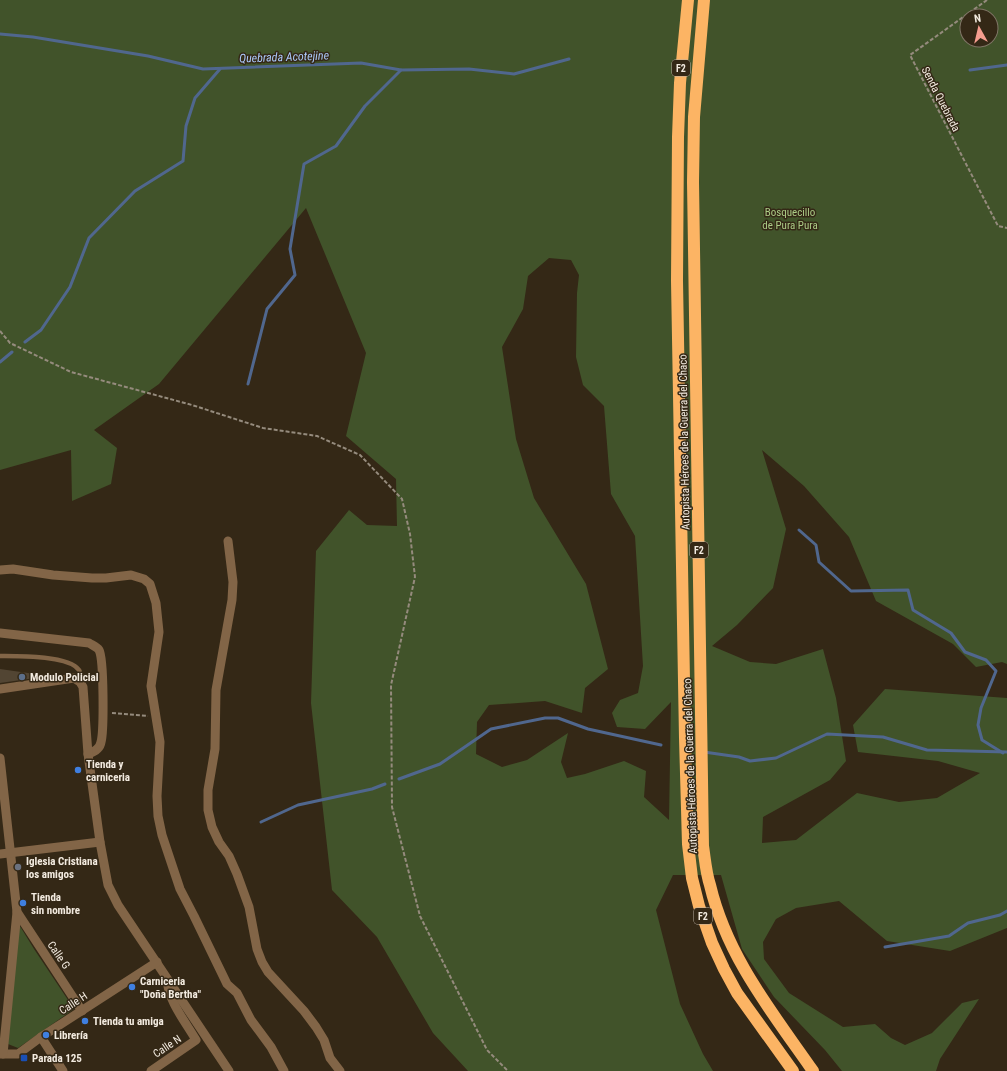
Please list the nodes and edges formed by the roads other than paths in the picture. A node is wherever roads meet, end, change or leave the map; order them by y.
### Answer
1 (688, 0) edge
2 (704, 0) edge
3 (228, 541) dead end
4 (0, 570) edge
5 (0, 633) edge
6 (0, 656) edge
7 (80, 682) junction
8 (0, 689) edge
9 (88, 754) junction
10 (0, 758) edge
11 (100, 842) junction
12 (10, 853) junction
13 (0, 854) edge
14 (17, 912) junction
15 (157, 962) junction
16 (167, 977) junction
17 (82, 1011) junction
18 (41, 1037) junction
19 (2, 1054) edge
20 (63, 1071) edge
21 (151, 1071) edge
22 (229, 1071) edge
23 (284, 1071) edge
24 (340, 1071) edge
25 (793, 1071) edge
26 (813, 1071) edge

1 - 25 highway, Autopista Héroes de la Guerra del Chaco / F2
2 - 26 highway, Autopista Héroes de la Guerra del Chaco / F2
3 - 24 street
4 - 23 street
5 - 9 street
6 - 7 lane
7 - 8 street
7 - 9 street
9 - 11 street
10 - 12 street, Calle G
11 - 12 street
11 - 15 street
12 - 13 street
12 - 14 street, Calle G
14 - 17 street, Calle G
14 - 19 street, Calle G
15 - 16 street
15 - 17 street, Calle H
16 - 21 street, Calle N
16 - 22 street
17 - 18 street, Calle H
18 - 19 street, Calle H
18 - 20 street

